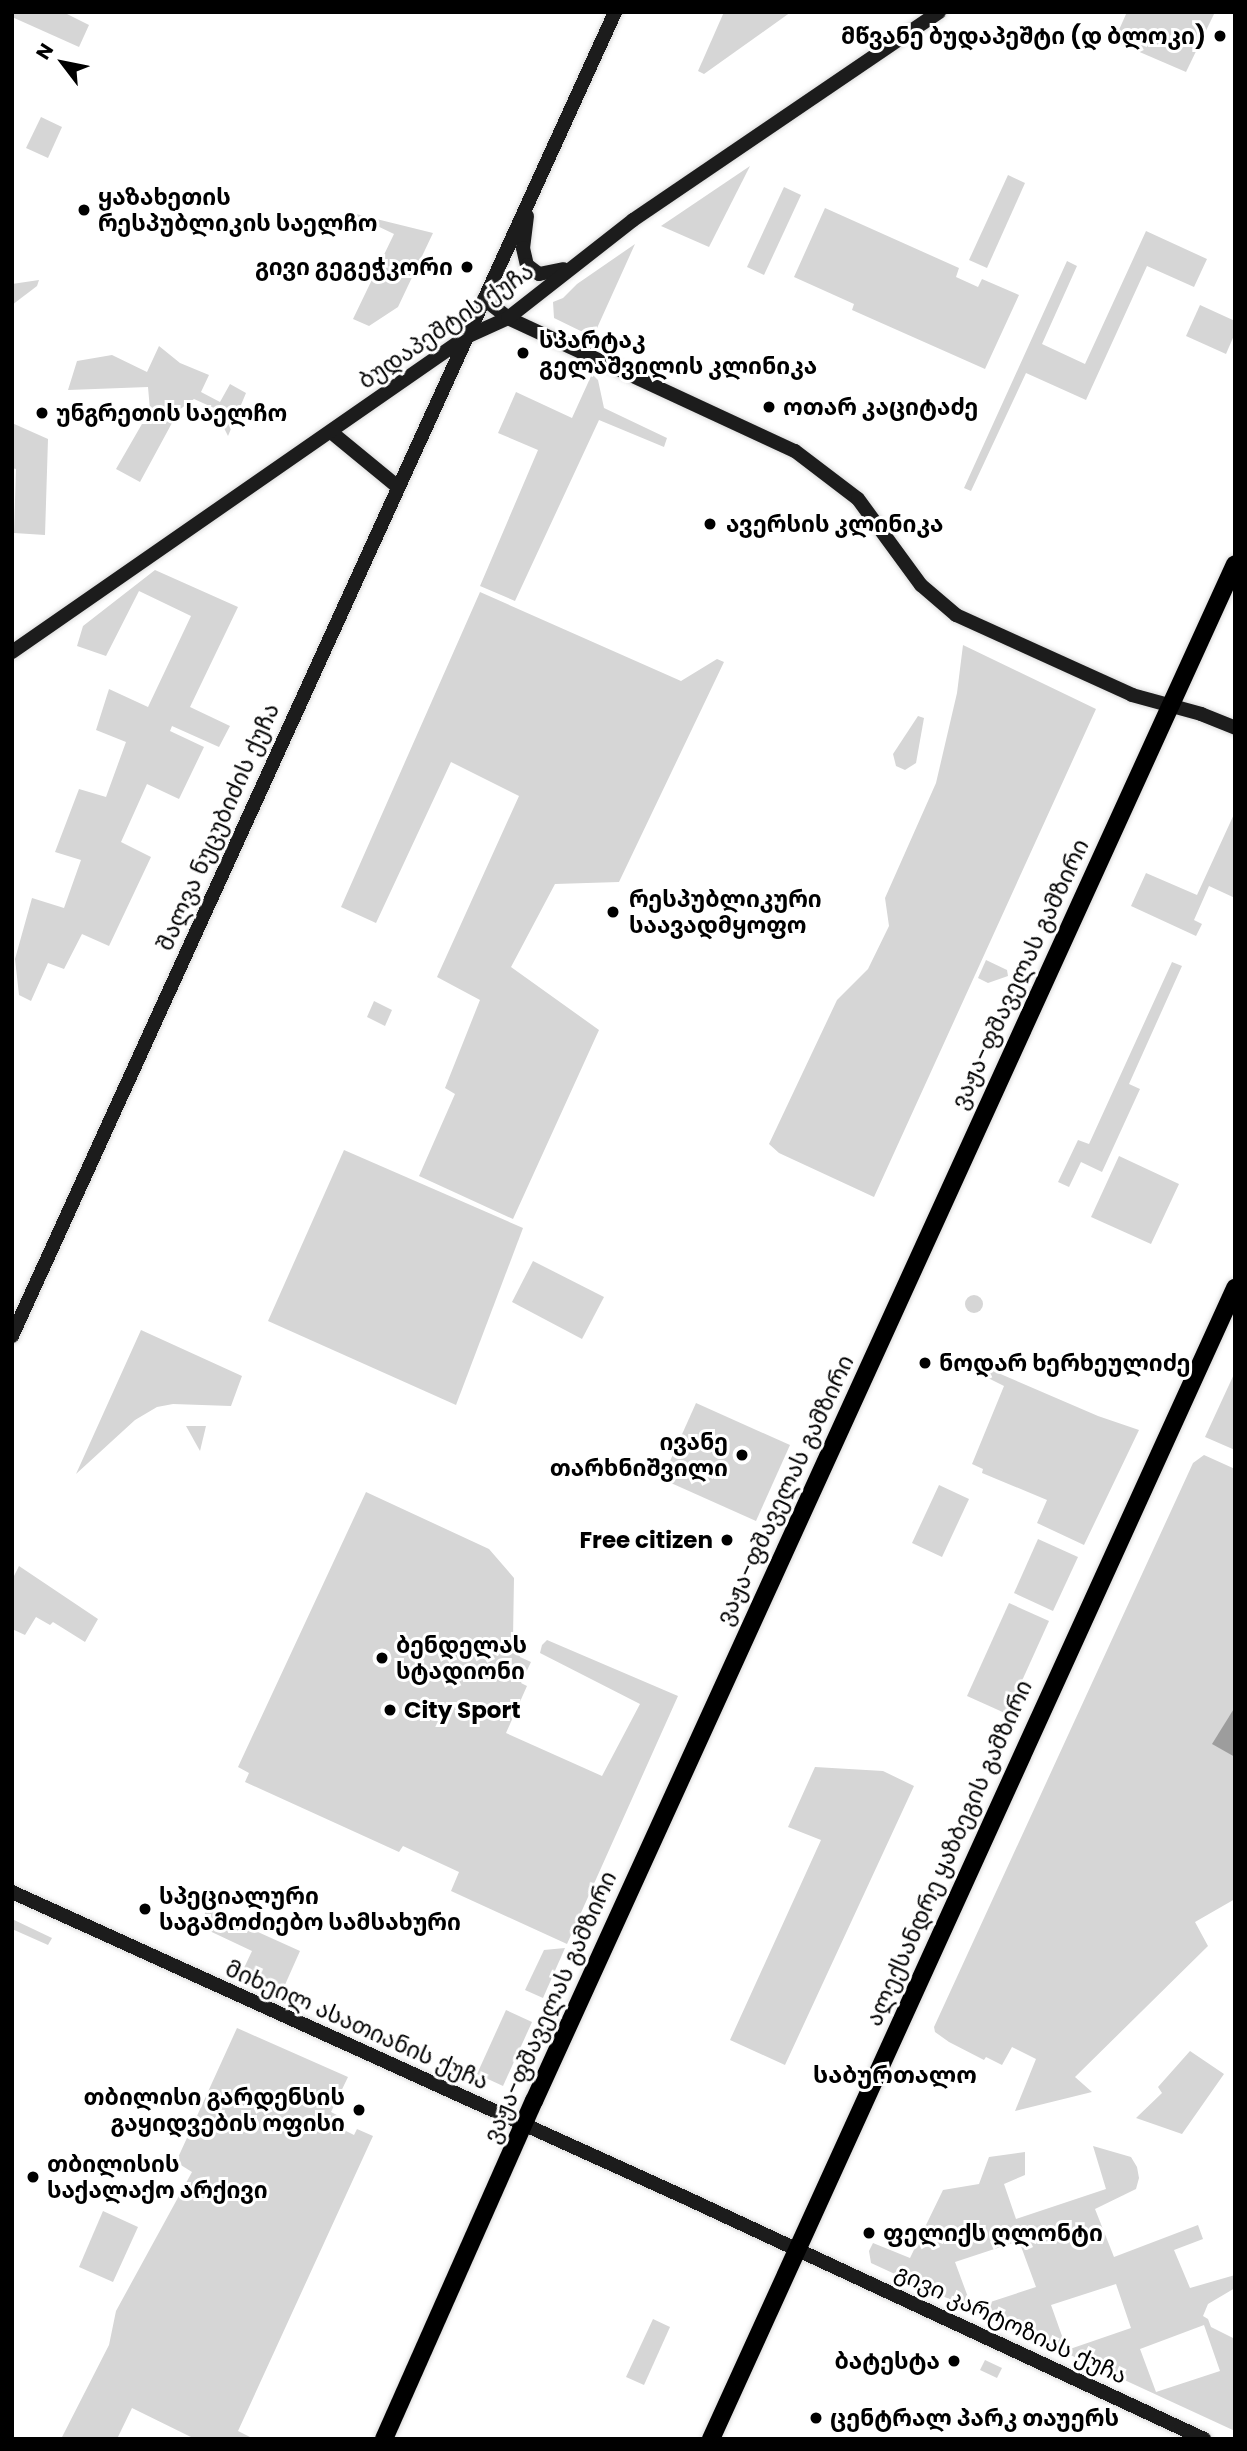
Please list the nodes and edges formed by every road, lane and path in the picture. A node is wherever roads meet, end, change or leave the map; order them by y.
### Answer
1 (615, 12) edge
2 (939, 12) edge
3 (531, 194) junction
4 (571, 267) junction
5 (484, 299) junction
6 (508, 318) junction
7 (466, 337) junction
8 (331, 432) junction
9 (398, 487) junction
10 (1235, 564) edge
11 (12, 652) edge
12 (1170, 706) junction
13 (1235, 728) edge
14 (1235, 1288) edge
15 (12, 1336) edge
16 (12, 1892) edge
17 (523, 2125) junction
18 (798, 2249) junction
19 (384, 2439) edge
20 (711, 2439) edge
21 (1204, 2439) edge

1 - 3 main road
2 - 4 main road, ბუდაპეშტის ქუჩა
3 - 4 main road
3 - 5 main road, შალვა ნუცუბიძის ქუჩა
4 - 6 main road, ბუდაპეშტის ქუჩა
5 - 6 main road
5 - 7 main road, შალვა ნუცუბიძის ქუჩა
6 - 7 main road, ბუდაპეშტის ქუჩა
6 - 12 main road
7 - 8 main road, ბუდაპეშტის ქუჩა
7 - 9 main road, შალვა ნუცუბიძის ქუჩა
8 - 9 main road
8 - 11 main road, ბუდაპეშტის ქუჩა
9 - 15 main road, შალვა ნუცუბიძის ქუჩა
10 - 12 main road, ვაჟა-ფშაველას გამზირი
12 - 13 main road
12 - 17 main road, ვაჟა-ფშაველას გამზირი
14 - 18 main road, ალექსანდრე ყაზბეგის გამზირი
16 - 17 main road, მიხეილ ასათიანის ქუჩა
17 - 18 main road, მიხეილ ასათიანის ქუჩა
17 - 19 main road, ვაჟა-ფშაველას გამზირი
18 - 20 main road, ალექსანდრე ყაზბეგის გამზირი
18 - 21 main road, გივი კარტოზიას ქუჩა

